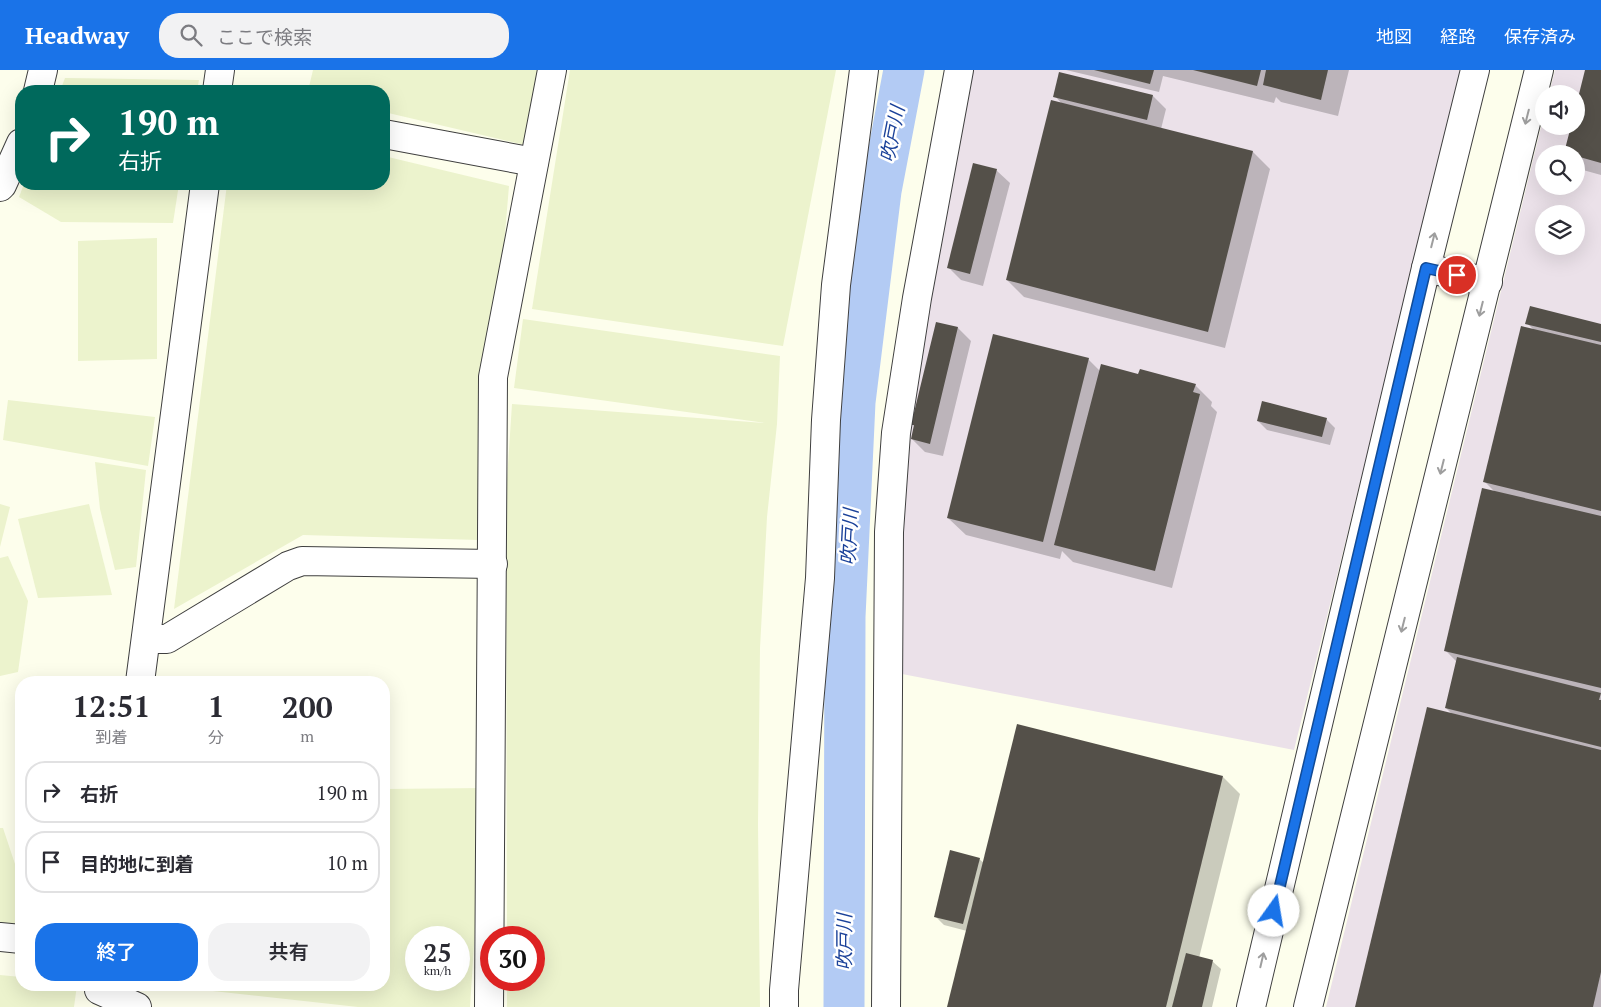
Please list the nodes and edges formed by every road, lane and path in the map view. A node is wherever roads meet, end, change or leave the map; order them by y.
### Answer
1 (43, 70) edge
2 (220, 70) edge
3 (552, 70) edge
4 (864, 70) edge
5 (959, 70) edge
6 (1475, 70) edge
7 (1539, 70) edge
8 (39, 85) edge
9 (218, 85) edge
10 (390, 135) edge
11 (15, 156) edge
12 (534, 162) junction
13 (0, 186) edge
14 (204, 190) edge
15 (1426, 268) junction
16 (1488, 282) junction
17 (493, 564) junction
18 (146, 639) junction
19 (141, 676) edge
20 (0, 937) edge
21 (15, 938) edge
22 (99, 994) edge
23 (137, 1007) edge
24 (489, 1007) edge
25 (784, 1007) edge
26 (886, 1007) edge
27 (1251, 1007) edge
28 (1308, 1007) edge

1 - 8 street
2 - 9 street
3 - 12 street
4 - 25 street
5 - 26 street
15 -> 6 street
7 -> 16 street
10 - 12 street
11 - 13 street
12 - 17 street
14 - 18 street
15 - 16 street
27 -> 15 street
16 -> 28 street
17 - 18 street
17 - 24 street
18 - 19 street
20 - 21 street
22 - 23 street

